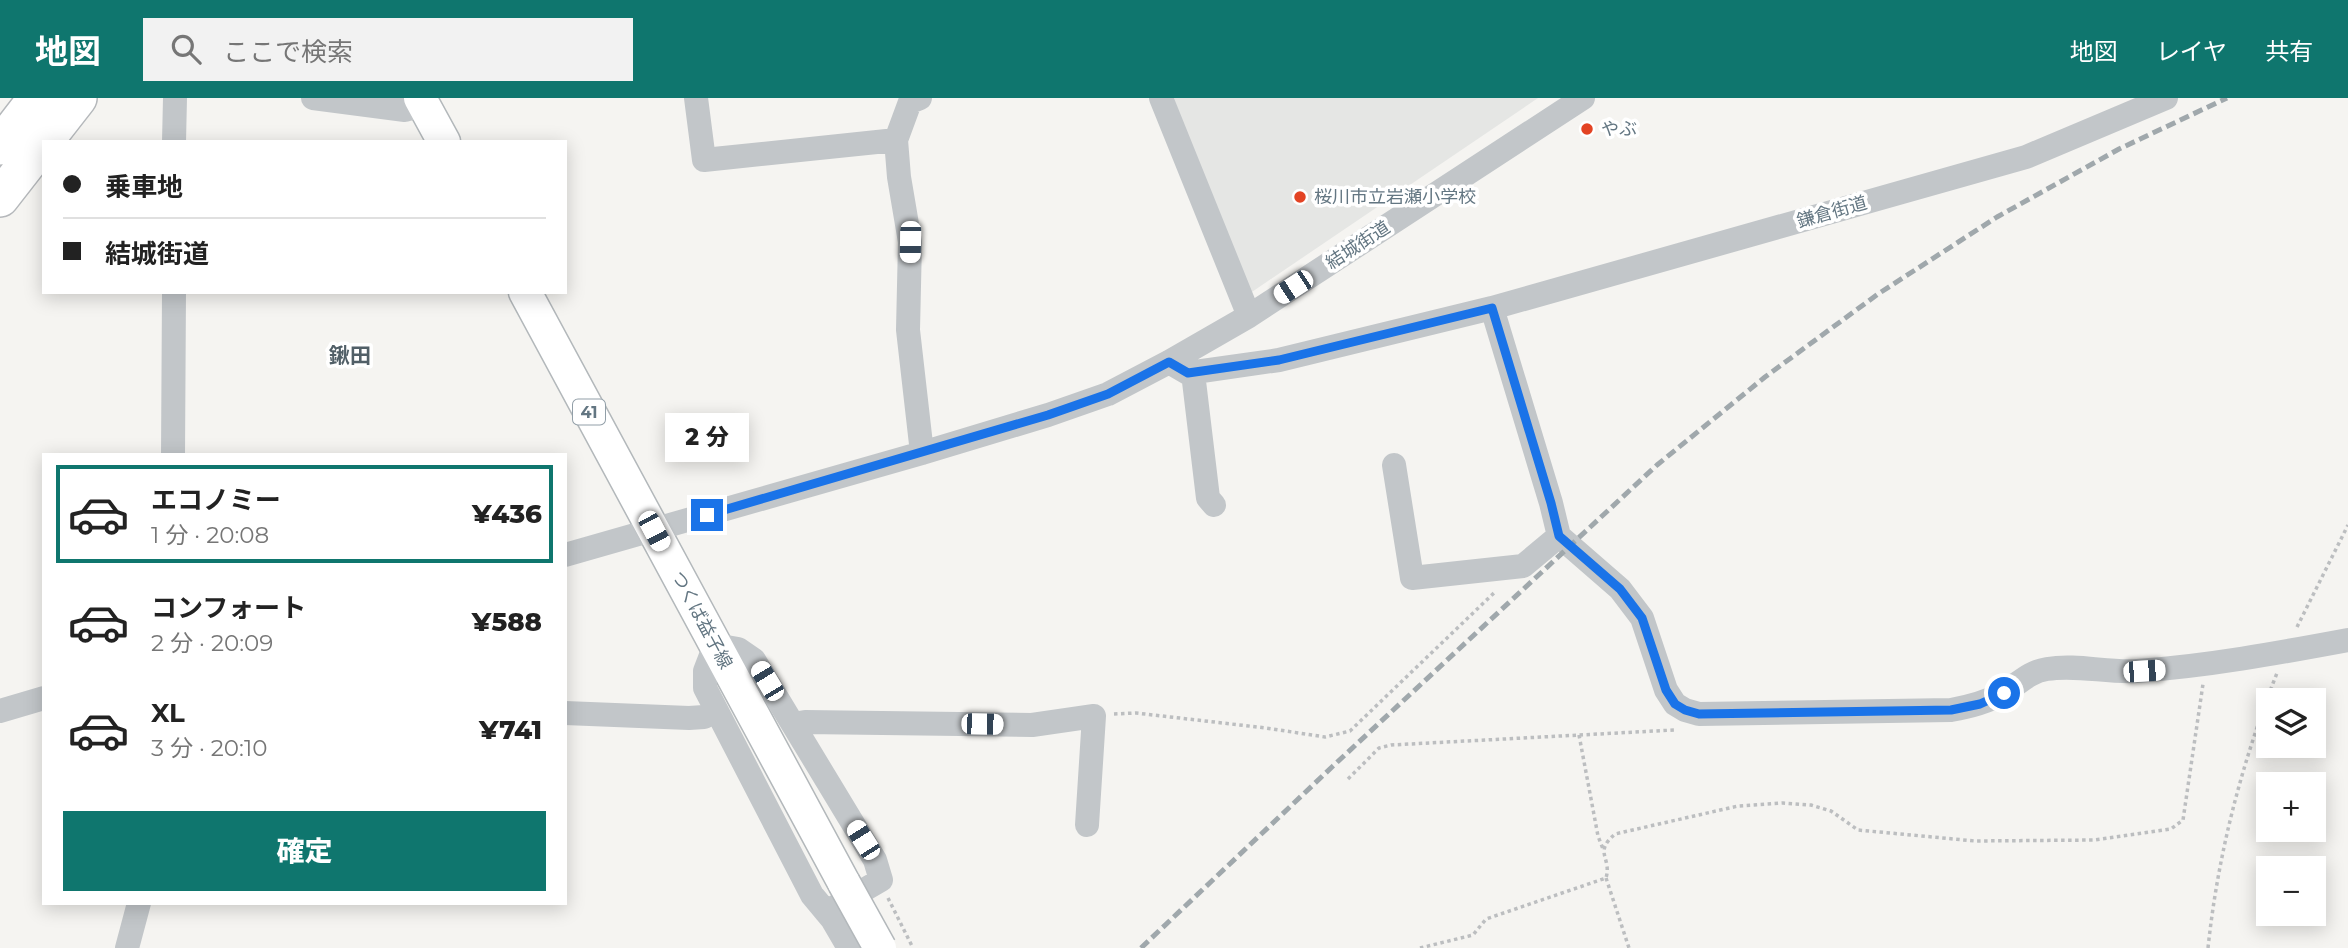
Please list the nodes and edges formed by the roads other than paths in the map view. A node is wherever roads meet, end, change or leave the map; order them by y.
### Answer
1 (37, 98) edge
2 (78, 98) edge
3 (174, 98) edge
4 (313, 98) edge
5 (696, 98) edge
6 (920, 98) edge
7 (1161, 98) edge
8 (1584, 98) edge
9 (2166, 98) edge
10 (422, 102) edge
11 (2115, 109) edge
12 (45, 140) edge
13 (174, 140) edge
14 (442, 140) edge
15 (897, 140) junction
16 (42, 144) edge
17 (0, 146) edge
18 (0, 198) edge
19 (174, 294) edge
20 (526, 294) edge
21 (1492, 308) junction
22 (1249, 316) junction
23 (1169, 362) junction
24 (1193, 373) junction
25 (173, 453) edge
26 (922, 453) junction
27 (1394, 465) dead end
28 (1214, 505) dead end
29 (654, 531) junction
30 (1559, 536) junction
31 (567, 554) edge
32 (2348, 640) edge
33 (715, 645) junction
34 (42, 699) edge
35 (716, 710) junction
36 (0, 711) edge
37 (567, 713) edge
38 (793, 724) junction
39 (1087, 825) dead end
40 (138, 905) edge
41 (825, 912) junction
42 (127, 948) edge
43 (849, 948) edge
44 (880, 948) edge

1 - 17 highway
2 - 12 highway
3 - 13 street
4 - 10 street
5 - 15 street
6 - 15 street
7 - 22 street
8 - 22 street, 結城街道
9 - 11 street, 鎌倉街道
10 - 14 main road
11 - 21 street, 鎌倉街道
15 - 26 street
16 - 18 highway
19 - 25 street
20 - 29 main road, つくば益子線 / 41
21 - 24 street, 鎌倉街道
21 - 30 street
22 - 23 street, 結城街道
23 - 24 street
23 - 26 street, 結城街道
24 - 28 street
26 - 29 street, 結城街道
27 - 30 street
29 - 31 street, 結城街道
29 - 33 main road, つくば益子線 / 41
30 - 32 street
33 - 35 street
33 - 38 street
33 - 44 main road, つくば益子線 / 41, bridge
34 - 36 street
35 - 37 street
35 - 41 street
38 - 39 street
38 - 41 street
40 - 42 street
41 - 43 street

